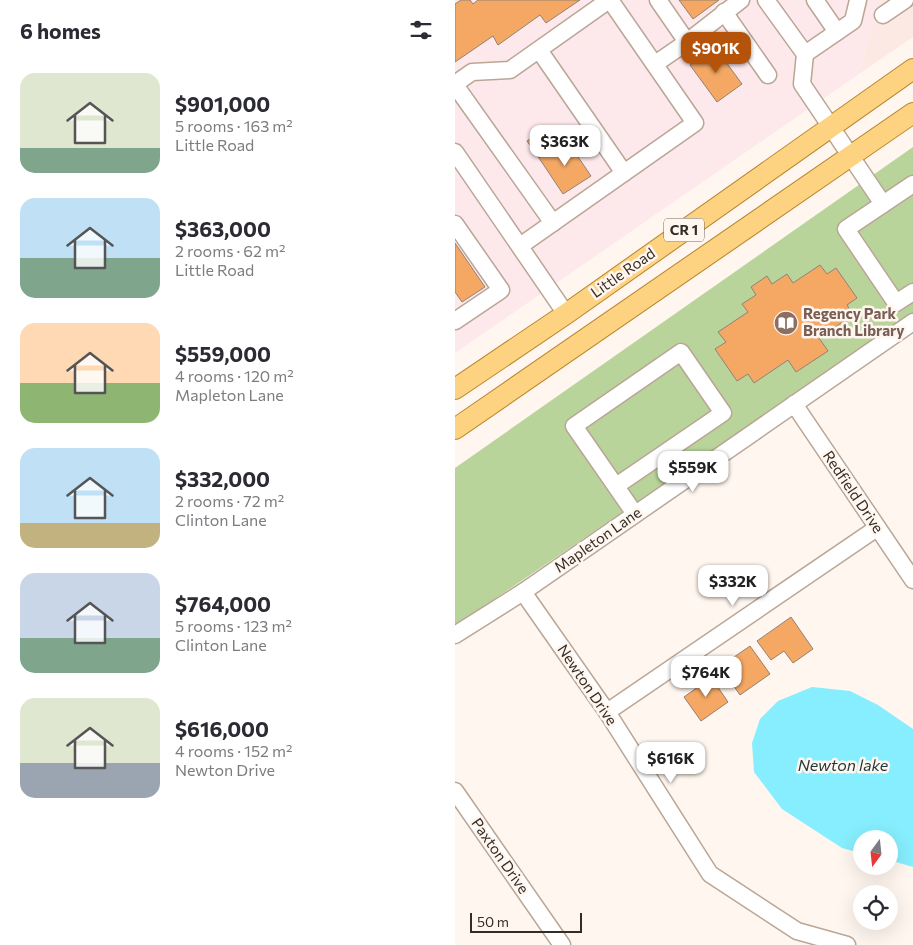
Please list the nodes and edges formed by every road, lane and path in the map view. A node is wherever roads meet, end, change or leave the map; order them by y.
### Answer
1 (610, 0) edge
2 (658, 0) edge
3 (741, 0) edge
4 (766, 0) edge
5 (815, 0) edge
6 (859, 0) edge
7 (905, 0) edge
8 (724, 12) junction
9 (883, 15) dead end
10 (837, 32) junction
11 (687, 42) junction
12 (539, 50) junction
13 (805, 54) junction
14 (655, 64) junction
15 (913, 69) edge
16 (768, 75) dead end
17 (455, 84) edge
18 (913, 113) edge
19 (830, 126) junction
20 (455, 152) edge
21 (851, 156) junction
22 (624, 173) junction
23 (913, 184) edge
24 (883, 204) junction
25 (553, 223) junction
26 (455, 224) edge
27 (520, 246) junction
28 (913, 292) edge
29 (565, 314) junction
30 (457, 315) edge
31 (913, 322) edge
32 (455, 389) edge
33 (794, 404) junction
34 (455, 430) edge
35 (616, 486) junction
36 (635, 514) junction
37 (877, 528) junction
38 (913, 580) edge
39 (523, 592) junction
40 (455, 635) edge
41 (607, 712) junction
42 (455, 791) edge
43 (562, 945) edge
44 (847, 945) edge

1 - 12 street
1 - 14 street
2 - 11 street
3 - 8 street
4 - 13 street
5 - 10 street
6 - 10 street
7 - 9 street
8 - 11 street
8 - 16 street
10 - 13 street
11 - 14 street
12 - 17 street
12 - 22 street
13 - 19 street
14 - 22 street
15 - 19 main road, Little Road / CR 1
17 - 25 street
18 - 21 main road, CR 1
19 - 21 street
19 - 29 main road, Little Road / CR 1
20 - 27 street
21 - 24 street
21 - 34 main road, CR 1
22 - 25 street
23 - 24 street
24 - 28 street
25 - 27 street
26 - 30 street
27 - 29 street
29 - 32 main road, Little Road / CR 1
31 - 33 street, Mapleton Lane
33 - 36 street, Mapleton Lane
33 - 37 street, Redfield Drive
35 - 35 street
35 - 36 street
36 - 39 street, Mapleton Lane
37 - 38 street, Redfield Drive
37 - 41 street
39 - 40 street, Mapleton Lane
39 - 41 street, Newton Drive
41 - 44 street, Newton Drive
42 - 43 street, Paxton Drive

